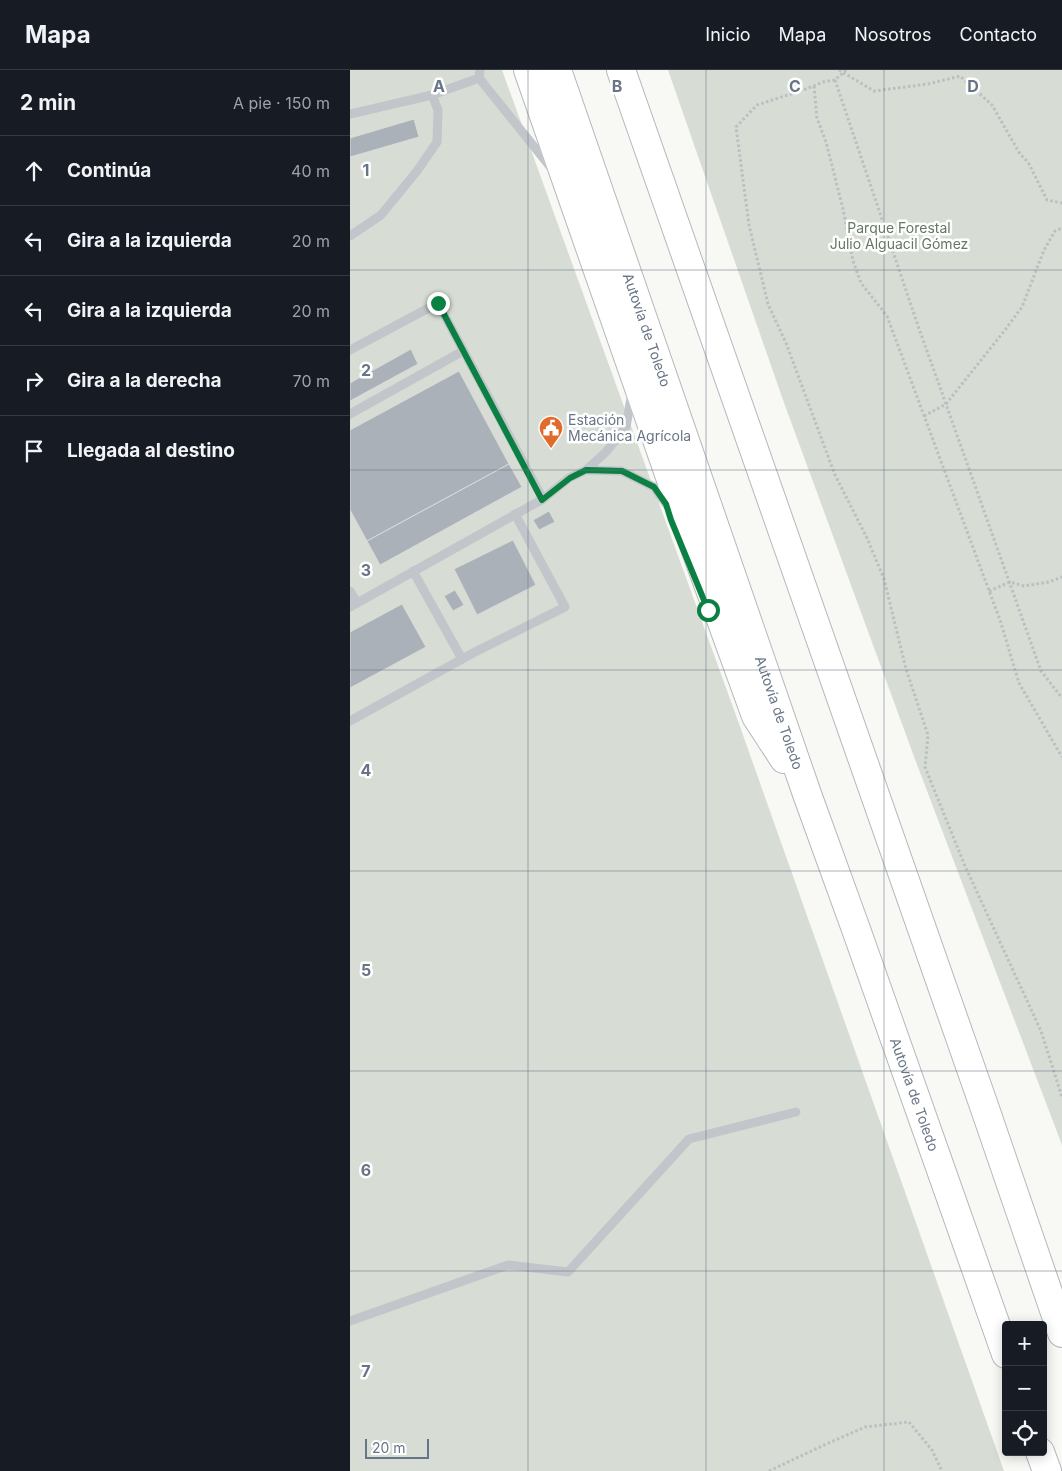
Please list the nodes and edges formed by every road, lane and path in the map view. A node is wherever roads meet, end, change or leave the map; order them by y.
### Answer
1 (528, 70) edge
2 (557, 70) edge
3 (621, 70) edge
4 (839, 70) edge
5 (844, 71) edge
6 (479, 74) edge
7 (835, 80) junction
8 (814, 86) junction
9 (432, 95) junction
10 (350, 114) edge
11 (571, 194) junction
12 (1062, 203) edge
13 (1062, 228) edge
14 (350, 236) edge
15 (350, 350) edge
16 (463, 351) junction
17 (628, 389) dead end
18 (631, 398) junction
19 (946, 404) junction
20 (350, 414) edge
21 (637, 416) dead end
22 (924, 416) junction
23 (586, 470) junction
24 (658, 478) dead end
25 (542, 500) junction
26 (515, 514) junction
27 (413, 571) junction
28 (1062, 577) edge
29 (1010, 582) junction
30 (350, 591) edge
31 (989, 591) junction
32 (354, 605) edge
33 (708, 610) dead end
34 (726, 633) junction
35 (462, 659) junction
36 (1062, 698) edge
37 (350, 720) edge
38 (1062, 757) edge
39 (807, 794) junction
40 (1062, 1097) edge
41 (796, 1112) dead end
42 (350, 1320) edge
43 (1062, 1333) edge
44 (1002, 1343) edge
45 (1041, 1456) edge
46 (769, 1471) edge
47 (942, 1471) edge
48 (1047, 1471) edge

1 - 11 highway
2 - 39 highway, Autovía de Toledo
3 - 43 highway
4 - 5 path
5 - 7 path
5 - 12 path
6 - 9 lane
6 - 11 lane
7 - 8 path
7 - 19 path
8 - 22 path
8 - 40 path
9 - 10 lane
9 - 14 lane
11 - 34 highway
13 - 19 path
15 - 16 lane
16 - 20 lane
16 - 25 lane
17 - 18 lane
18 - 21 lane
18 - 23 lane
19 - 22 path
19 - 29 path
22 - 31 path
23 - 24 lane
23 - 25 lane
25 - 26 lane
26 - 27 lane
26 - 35 lane
27 - 32 lane
27 - 35 lane
28 - 29 path
29 - 31 path
29 - 36 path
30 - 32 lane
31 - 38 path
33 - 34 lane
34 - 39 highway
35 - 37 lane
39 - 44 highway, Autovía de Toledo
41 - 42 lane
45 - 48 highway
46 - 47 path

